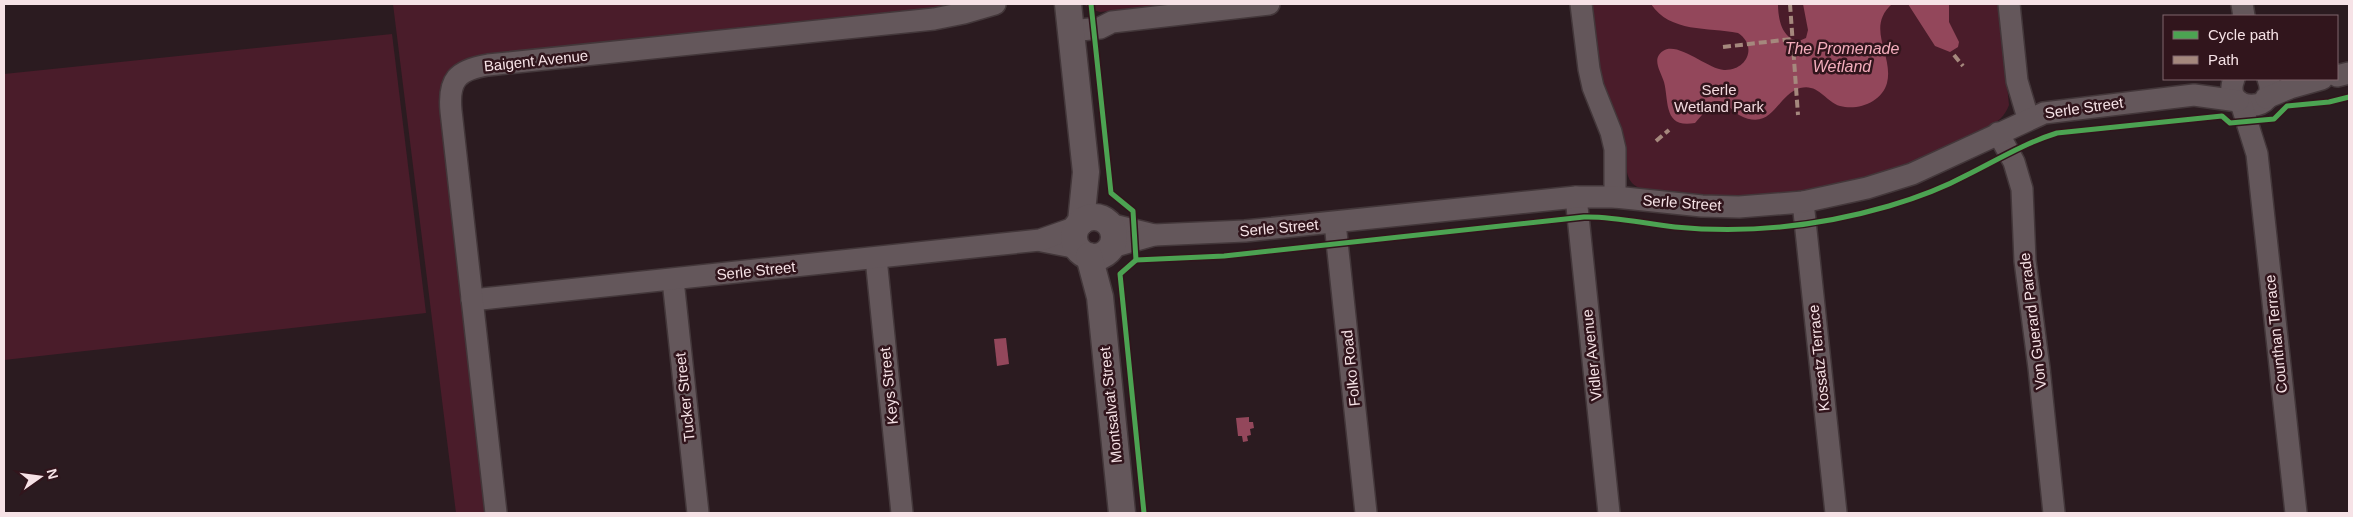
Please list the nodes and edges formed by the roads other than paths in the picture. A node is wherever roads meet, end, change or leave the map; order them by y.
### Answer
1 (995, 4) edge
2 (1269, 4) edge
3 (1581, 4) edge
4 (2009, 4) edge
5 (1070, 18) edge
6 (2231, 80) edge
7 (2233, 80) edge
8 (2307, 80) edge
9 (2266, 93) edge
10 (2194, 95) junction
11 (2239, 102) junction
12 (2028, 118) junction
13 (1998, 133) junction
14 (2257, 154) junction
15 (1576, 197) junction
16 (1614, 197) junction
17 (1802, 202) junction
18 (1335, 223) junction
19 (1095, 237) junction
20 (876, 258) junction
21 (673, 280) junction
22 (472, 300) junction
23 (496, 513) edge
24 (698, 513) edge
25 (902, 513) edge
26 (1122, 513) edge
27 (1366, 513) edge
28 (1609, 513) edge
29 (1836, 513) edge
30 (2054, 513) edge
31 (2296, 513) edge

1 - 22 street, Baigent Avenue
2 - 5 street
3 - 16 street
4 - 12 street
5 - 19 street, Montsalvat Street
6 - 10 street, Serle Street
7 - 11 street, Counthan Terrace
8 - 9 street
9 - 11 street, Serle Street
9 - 14 street, Counthan Terrace
10 - 11 street, Serle Street
10 - 12 street, Serle Street
11 - 14 street, Counthan Terrace
12 - 13 street, Serle Street
13 - 17 street, Serle Street
13 - 30 street, Von Guerard Parade
14 - 31 street, Counthan Terrace
15 - 16 street, Serle Street
15 - 18 street, Serle Street
15 - 28 street, Vidler Avenue
16 - 17 street, Serle Street
17 - 29 street, Kossatz Terrace
18 - 19 street, Serle Street
18 - 27 street, Folko Road
19 - 20 street, Serle Street
19 - 26 street, Montsalvat Street
20 - 21 street, Serle Street
20 - 25 street, Keys Street
21 - 22 street, Serle Street
21 - 24 street, Tucker Street
22 - 23 street, Baigent Avenue

